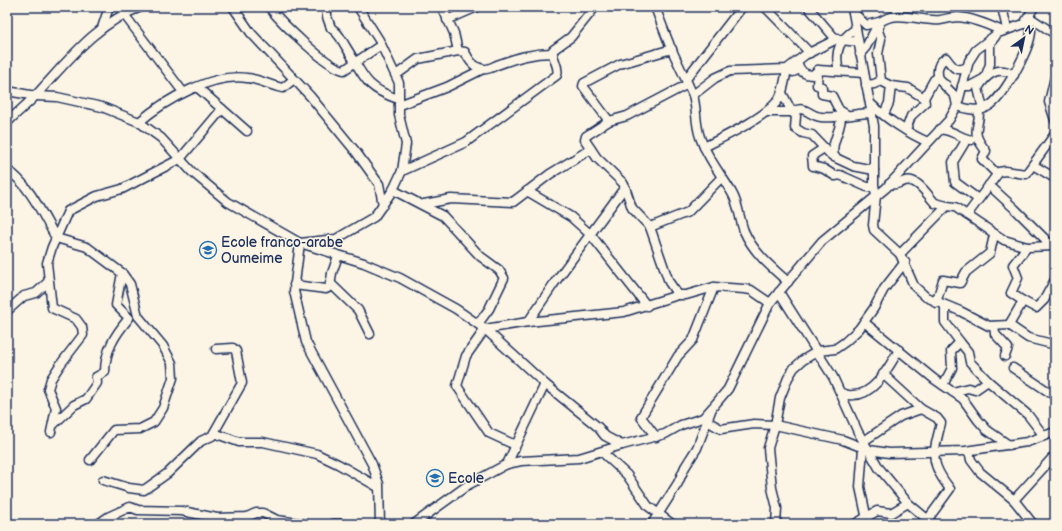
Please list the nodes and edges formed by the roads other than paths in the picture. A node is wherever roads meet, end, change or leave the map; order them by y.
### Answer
1 (108, 7) edge
2 (141, 7) edge
3 (233, 7) edge
4 (269, 7) edge
5 (328, 7) edge
6 (358, 7) edge
7 (442, 7) edge
8 (477, 7) edge
9 (595, 7) edge
10 (655, 7) edge
11 (742, 7) edge
12 (766, 7) edge
13 (808, 7) edge
14 (1002, 7) edge
15 (1034, 7) edge
16 (852, 9) edge
17 (123, 13) junction
18 (1028, 19) junction
19 (447, 20) junction
20 (880, 22) junction
21 (866, 25) junction
22 (102, 28) junction
23 (1002, 31) junction
24 (1055, 34) edge
25 (857, 36) junction
26 (840, 39) junction
27 (381, 45) junction
28 (672, 49) junction
29 (458, 51) junction
30 (552, 53) junction
31 (810, 53) junction
32 (860, 54) junction
33 (990, 57) junction
34 (355, 61) junction
35 (799, 65) junction
36 (967, 67) junction
37 (483, 69) junction
38 (787, 70) junction
39 (818, 70) junction
40 (1002, 70) junction
41 (839, 71) junction
42 (864, 73) junction
43 (396, 75) junction
44 (1014, 75) junction
45 (1055, 77) edge
46 (985, 78) junction
47 (294, 79) junction
48 (940, 80) junction
49 (687, 81) junction
50 (881, 81) junction
51 (866, 85) junction
52 (891, 86) junction
53 (197, 87) junction
54 (962, 89) junction
55 (7, 91) edge
56 (183, 92) junction
57 (782, 92) junction
58 (693, 95) junction
59 (36, 96) junction
60 (924, 98) junction
61 (398, 102) junction
62 (871, 104) junction
63 (957, 106) junction
64 (222, 109) junction
65 (981, 109) junction
66 (766, 112) junction
67 (792, 112) junction
68 (872, 113) junction
69 (884, 114) junction
70 (844, 115) junction
71 (609, 120) junction
72 (1055, 120) edge
73 (139, 122) junction
74 (7, 123) edge
75 (940, 129) junction
76 (906, 130) junction
77 (247, 131) dead end
78 (1055, 134) edge
79 (966, 139) junction
80 (928, 142) junction
81 (980, 145) junction
82 (704, 147) junction
83 (824, 148) junction
84 (591, 149) junction
85 (834, 157) junction
86 (180, 159) junction
87 (1033, 166) junction
88 (7, 170) edge
89 (874, 170) junction
90 (402, 171) junction
91 (997, 174) junction
92 (1055, 175) edge
93 (721, 178) junction
94 (889, 184) junction
95 (989, 185) junction
96 (625, 188) junction
97 (393, 190) junction
98 (527, 191) junction
99 (875, 191) junction
100 (978, 199) junction
101 (424, 204) junction
102 (383, 205) junction
103 (948, 206) junction
104 (966, 215) junction
105 (650, 227) junction
106 (591, 235) junction
107 (994, 235) junction
108 (56, 238) junction
109 (300, 243) junction
110 (1053, 246) edge
111 (1027, 247) junction
112 (900, 254) junction
113 (338, 256) junction
114 (905, 262) junction
115 (122, 273) junction
116 (1055, 280) edge
117 (48, 282) junction
118 (788, 282) junction
119 (294, 284) junction
120 (330, 284) junction
121 (714, 288) junction
122 (779, 292) junction
123 (678, 295) junction
124 (1023, 301) junction
125 (936, 302) junction
126 (770, 303) junction
127 (647, 306) junction
128 (945, 306) junction
129 (7, 311) edge
130 (528, 322) junction
131 (864, 322) junction
132 (478, 324) junction
133 (1009, 325) junction
134 (994, 326) junction
135 (485, 329) junction
136 (370, 334) dead end
137 (960, 342) junction
138 (1055, 343) edge
139 (216, 349) dead end
140 (899, 350) junction
141 (818, 351) junction
142 (1005, 356) dead end
143 (1013, 368) dead end
144 (883, 374) junction
145 (988, 381) junction
146 (545, 384) junction
147 (943, 385) junction
148 (953, 392) junction
149 (841, 393) junction
150 (1055, 396) edge
151 (712, 408) junction
152 (921, 409) junction
153 (707, 422) junction
154 (54, 424) junction
155 (776, 425) junction
156 (51, 432) dead end
157 (1055, 432) edge
158 (214, 433) junction
159 (1044, 436) junction
160 (656, 437) junction
161 (515, 445) junction
162 (622, 445) junction
163 (1009, 445) junction
164 (865, 446) junction
165 (969, 450) junction
166 (602, 452) junction
167 (934, 452) junction
168 (1055, 454) edge
169 (90, 460) dead end
170 (507, 464) junction
171 (103, 480) dead end
172 (378, 487) junction
173 (1014, 500) junction
174 (908, 503) junction
175 (658, 514) junction
176 (866, 520) edge
177 (932, 523) edge
178 (98, 524) edge
179 (305, 524) edge
180 (333, 524) edge
181 (344, 524) edge
182 (380, 524) edge
183 (414, 524) edge
184 (652, 524) edge
185 (672, 524) edge
186 (776, 524) edge
187 (855, 524) edge
188 (1033, 524) edge

1 - 22 street
2 - 17 street
3 - 47 street
4 - 34 street
5 - 34 street
6 - 27 street
7 - 19 street
8 - 19 street
9 - 30 street
10 - 28 street
11 - 49 street
12 - 31 street
13 - 26 street
14 - 23 street
15 - 18 street
16 - 21 street
16 - 25 street
17 - 22 street
17 - 56 street
18 - 23 street
18 - 24 street
18 - 44 street
19 - 29 street
20 - 21 street
20 - 23 street
20 - 32 street
20 - 50 street
21 - 25 street
22 - 59 street
23 - 33 street
23 - 36 street
25 - 26 street
25 - 26 street
25 - 32 street
26 - 31 street
26 - 41 street
27 - 34 street
27 - 43 street
28 - 49 street
28 - 71 street
29 - 37 street
29 - 43 street
30 - 37 street
30 - 90 street
31 - 35 street
32 - 42 street
33 - 40 street
33 - 46 street
34 - 61 street
35 - 38 street
35 - 39 street
36 - 48 street
36 - 54 street
37 - 61 street
38 - 57 street
38 - 58 street
39 - 41 street
39 - 70 street
40 - 44 street
40 - 46 street
41 - 42 street
42 - 51 street
43 - 61 street
44 - 65 street
45 - 72 street
46 - 54 street
46 - 65 street
47 - 53 street
47 - 102 street
48 - 54 street
48 - 60 street
48 - 63 street
49 - 58 street
49 - 71 street
50 - 51 street
50 - 52 street
51 - 62 street
52 - 60 street
52 - 69 street
53 - 56 street
53 - 64 street
54 - 63 street
55 - 59 street
56 - 73 street
57 - 66 street
57 - 67 street
58 - 82 street
59 - 73 street
59 - 74 street
60 - 76 street
61 - 90 street
62 - 68 street
62 - 69 street
63 - 65 street
63 - 75 street
64 - 77 street
64 - 86 street
65 - 81 street
66 - 67 street
66 - 82 street
67 - 70 street
67 - 83 street
68 - 70 street
68 - 89 street
69 - 76 street
70 - 85 street
71 - 84 street
73 - 86 street
75 - 79 street
75 - 80 street
76 - 80 street
78 - 87 street
79 - 81 street
79 - 100 street
80 - 94 street
81 - 91 street
82 - 93 street
83 - 85 street
83 - 99 street
84 - 96 street
84 - 98 street
85 - 89 street
86 - 108 street
86 - 109 street
87 - 91 street
87 - 92 street
88 - 108 street
89 - 99 street
90 - 97 street
91 - 95 street
93 - 105 street
93 - 118 street
94 - 99 street
94 - 103 street
95 - 100 street
95 - 110 street
96 - 105 street
96 - 106 street
97 - 101 street
97 - 102 street
98 - 101 street
98 - 106 street
99 - 112 street
99 - 118 street
100 - 104 street
101 - 132 street
102 - 109 street
103 - 104 street
103 - 112 street
104 - 107 street
105 - 123 street
106 - 127 street
106 - 130 street
107 - 111 street
107 - 125 street
108 - 115 street
108 - 117 street
109 - 113 street
109 - 119 street
110 - 111 street
111 - 124 street
112 - 114 street
113 - 120 street
113 - 132 street
114 - 125 street
114 - 131 street
115 - 154 street
115 - 169 street
116 - 124 street
117 - 129 street
117 - 154 street
118 - 122 street
119 - 120 street
119 - 172 street
120 - 136 street
121 - 123 street
121 - 126 street
121 - 160 street
122 - 126 street
122 - 141 street
123 - 127 street
124 - 133 street
125 - 128 street
126 - 151 street
127 - 130 street
128 - 134 street
128 - 137 street
130 - 135 street
131 - 140 street
131 - 141 street
132 - 135 street
133 - 134 street
133 - 138 street
134 - 142 street
135 - 146 street
135 - 161 street
137 - 145 street
137 - 147 street
139 - 158 street
140 - 144 street
140 - 147 street
141 - 149 street
141 - 155 street
143 - 150 street
144 - 149 street
144 - 152 street
145 - 148 street
145 - 159 street
146 - 161 street
146 - 162 street
147 - 148 street
148 - 163 street
149 - 164 street
151 - 153 street
151 - 160 street
152 - 164 street
152 - 167 street
153 - 155 street
153 - 175 street
154 - 156 street
155 - 164 street
155 - 186 street
157 - 159 street
158 - 171 street
158 - 172 street
159 - 163 street
160 - 162 street
161 - 170 street
162 - 166 street
163 - 165 street
164 - 167 street
164 - 174 street
164 - 176 street
165 - 167 street
165 - 173 street
166 - 170 street
166 - 175 street
167 - 177 street
168 - 173 street
170 - 183 street
172 - 182 street
173 - 188 street
174 - 176 street
174 - 177 street
175 - 184 street
175 - 185 street
176 - 187 street
178 - 179 street
180 - 181 street

